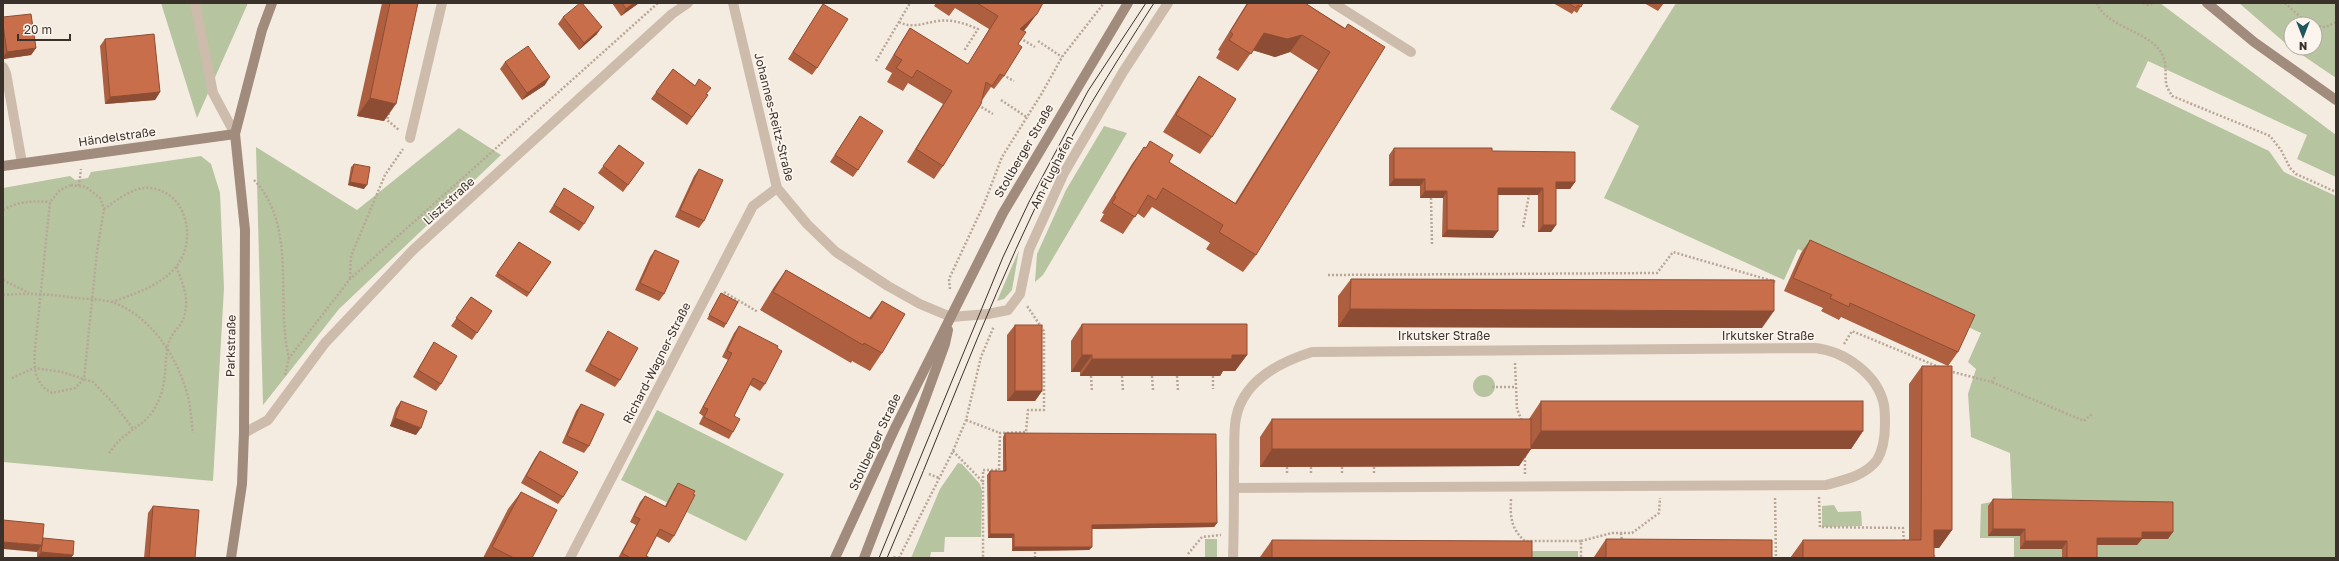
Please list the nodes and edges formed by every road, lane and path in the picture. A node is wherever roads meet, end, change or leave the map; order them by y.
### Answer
1 (195, 3) edge
2 (272, 3) edge
3 (442, 3) edge
4 (658, 3) edge
5 (688, 3) edge
6 (734, 3) edge
7 (910, 3) edge
8 (1104, 3) edge
9 (1128, 3) edge
10 (1168, 3) edge
11 (1333, 3) edge
12 (2098, 3) edge
13 (2143, 3) edge
14 (2154, 3) edge
15 (2207, 3) edge
16 (2286, 3) edge
17 (2300, 16) edge
18 (899, 22) junction
19 (2336, 22) edge
20 (2323, 26) edge
21 (1015, 36) edge
22 (1038, 41) dead end
23 (1035, 47) dead end
24 (964, 51) dead end
25 (1411, 52) dead end
26 (1062, 57) junction
27 (876, 61) dead end
28 (3, 67) edge
29 (1004, 75) edge
30 (1014, 81) dead end
31 (1001, 100) dead end
32 (2336, 100) edge
33 (974, 103) edge
34 (390, 106) edge
35 (993, 114) dead end
36 (1028, 118) junction
37 (235, 134) junction
38 (410, 138) junction
39 (22, 163) junction
40 (237, 163) junction
41 (3, 166) edge
42 (777, 188) junction
43 (2336, 192) edge
44 (1529, 195) edge
45 (1431, 198) edge
46 (50, 202) junction
47 (3, 210) edge
48 (104, 210) junction
49 (1523, 227) dead end
50 (1432, 245) dead end
51 (176, 267) junction
52 (1328, 275) dead end
53 (350, 278) junction
54 (3, 280) edge
55 (1776, 282) edge
56 (723, 291) dead end
57 (30, 293) junction
58 (41, 294) junction
59 (1020, 294) junction
60 (3, 295) edge
61 (92, 300) junction
62 (111, 302) junction
63 (758, 312) dead end
64 (999, 312) junction
65 (951, 316) junction
66 (167, 348) junction
67 (1516, 349) junction
68 (1838, 354) junction
69 (34, 368) junction
70 (1091, 376) edge
71 (1122, 376) edge
72 (1152, 376) edge
73 (1177, 376) edge
74 (1212, 376) edge
75 (1995, 376) dead end
76 (12, 378) dead end
77 (84, 379) junction
78 (1992, 382) junction
79 (1492, 387) dead end
80 (1515, 387) junction
81 (1213, 389) dead end
82 (1153, 390) dead end
83 (1178, 390) dead end
84 (1123, 391) dead end
85 (1092, 392) dead end
86 (2092, 414) dead end
87 (966, 420) junction
88 (1523, 423) edge
89 (134, 429) junction
90 (193, 432) dead end
91 (244, 432) junction
92 (1000, 433) junction
93 (1525, 448) edge
94 (953, 451) junction
95 (109, 453) dead end
96 (1287, 467) edge
97 (1311, 467) edge
98 (1374, 467) edge
99 (1374, 471) edge
100 (1287, 473) dead end
101 (929, 474) dead end
102 (1311, 474) dead end
103 (939, 478) junction
104 (983, 482) junction
105 (1775, 485) junction
106 (1818, 485) junction
107 (1511, 486) junction
108 (1525, 486) junction
109 (1660, 486) junction
110 (1234, 488) junction
111 (1621, 533) junction
112 (1234, 534) junction
113 (1580, 541) junction
114 (1035, 542) edge
115 (1622, 550) edge
116 (1905, 551) edge
117 (1928, 553) edge
118 (1188, 554) dead end
119 (230, 558) edge
120 (570, 558) edge
121 (835, 558) edge
122 (864, 558) edge
123 (899, 558) edge
124 (983, 558) edge
125 (1035, 558) edge
126 (1233, 558) edge
127 (1581, 558) edge
128 (1776, 558) edge
129 (1934, 558) edge

1 - 37 street
2 - 37 main road, Parkstraße
3 - 38 street
4 - 53 path
5 - 91 street, Lisztstraße
6 - 42 street, Johannes-Reitz-Straße
7 - 18 path
8 - 26 path
9 - 65 main road, Stollberger Straße
10 - 59 street, Am Flughafen
11 - 25 street
12 - 43 path
13 - 14 path
15 - 32 main road
16 - 17 path
18 - 24 path
18 - 27 path
19 - 20 path
21 - 23 path
22 - 26 path
26 - 36 path
28 - 39 street
29 - 30 path
31 - 36 path
33 - 35 path
34 - 38 path
36 - 65 path
37 - 39 main road, Händelstraße
37 - 40 main road, Parkstraße
38 - 53 path
39 - 41 main road, Händelstraße
40 - 53 path
40 - 91 main road, Parkstraße
42 - 65 street, Johannes-Reitz-Straße
42 - 120 street, Richard-Wagner-Straße
44 - 49 path
45 - 50 path
46 - 47 path
46 - 48 path
46 - 58 path
48 - 51 path
48 - 61 path
51 - 62 path
51 - 66 path
52 - 55 path
54 - 57 path
56 - 63 path
57 - 58 path
57 - 60 path
58 - 61 path
58 - 69 path
59 - 64 street, Am Flughafen
59 - 92 path
61 - 62 path
61 - 77 path
62 - 66 path
64 - 65 street, Am Flughafen
64 - 87 path
65 - 121 main road, Stollberger Straße
65 - 122 main road, Stollberger Straße
66 - 89 path
66 - 90 path
67 - 68 street, Irkutsker Straße
67 - 80 path
67 - 110 street, Irkutsker Straße
68 - 78 path
68 - 106 street, Irkutsker Straße
69 - 76 path
69 - 77 path
69 - 77 path
70 - 85 path
71 - 84 path
72 - 82 path
73 - 83 path
74 - 81 path
75 - 78 path
77 - 89 path
78 - 86 path
79 - 80 path
80 - 88 path
87 - 92 path
87 - 94 path
89 - 95 path
91 - 119 main road, Parkstraße
92 - 104 path
93 - 108 path
94 - 103 path
94 - 104 path
96 - 100 path
97 - 102 path
98 - 99 path
101 - 103 path
103 - 123 path
104 - 124 path
105 - 106 street, Irkutsker Straße
105 - 109 street, Irkutsker Straße
105 - 128 path
106 - 116 path
107 - 108 street, Irkutsker Straße
107 - 110 street, Irkutsker Straße
107 - 113 path
108 - 109 street, Irkutsker Straße
109 - 111 path
110 - 112 street, Irkutsker Straße
111 - 113 path
111 - 115 path
112 - 118 path
112 - 126 street, Irkutsker Straße
113 - 127 path
114 - 125 path
117 - 129 path

